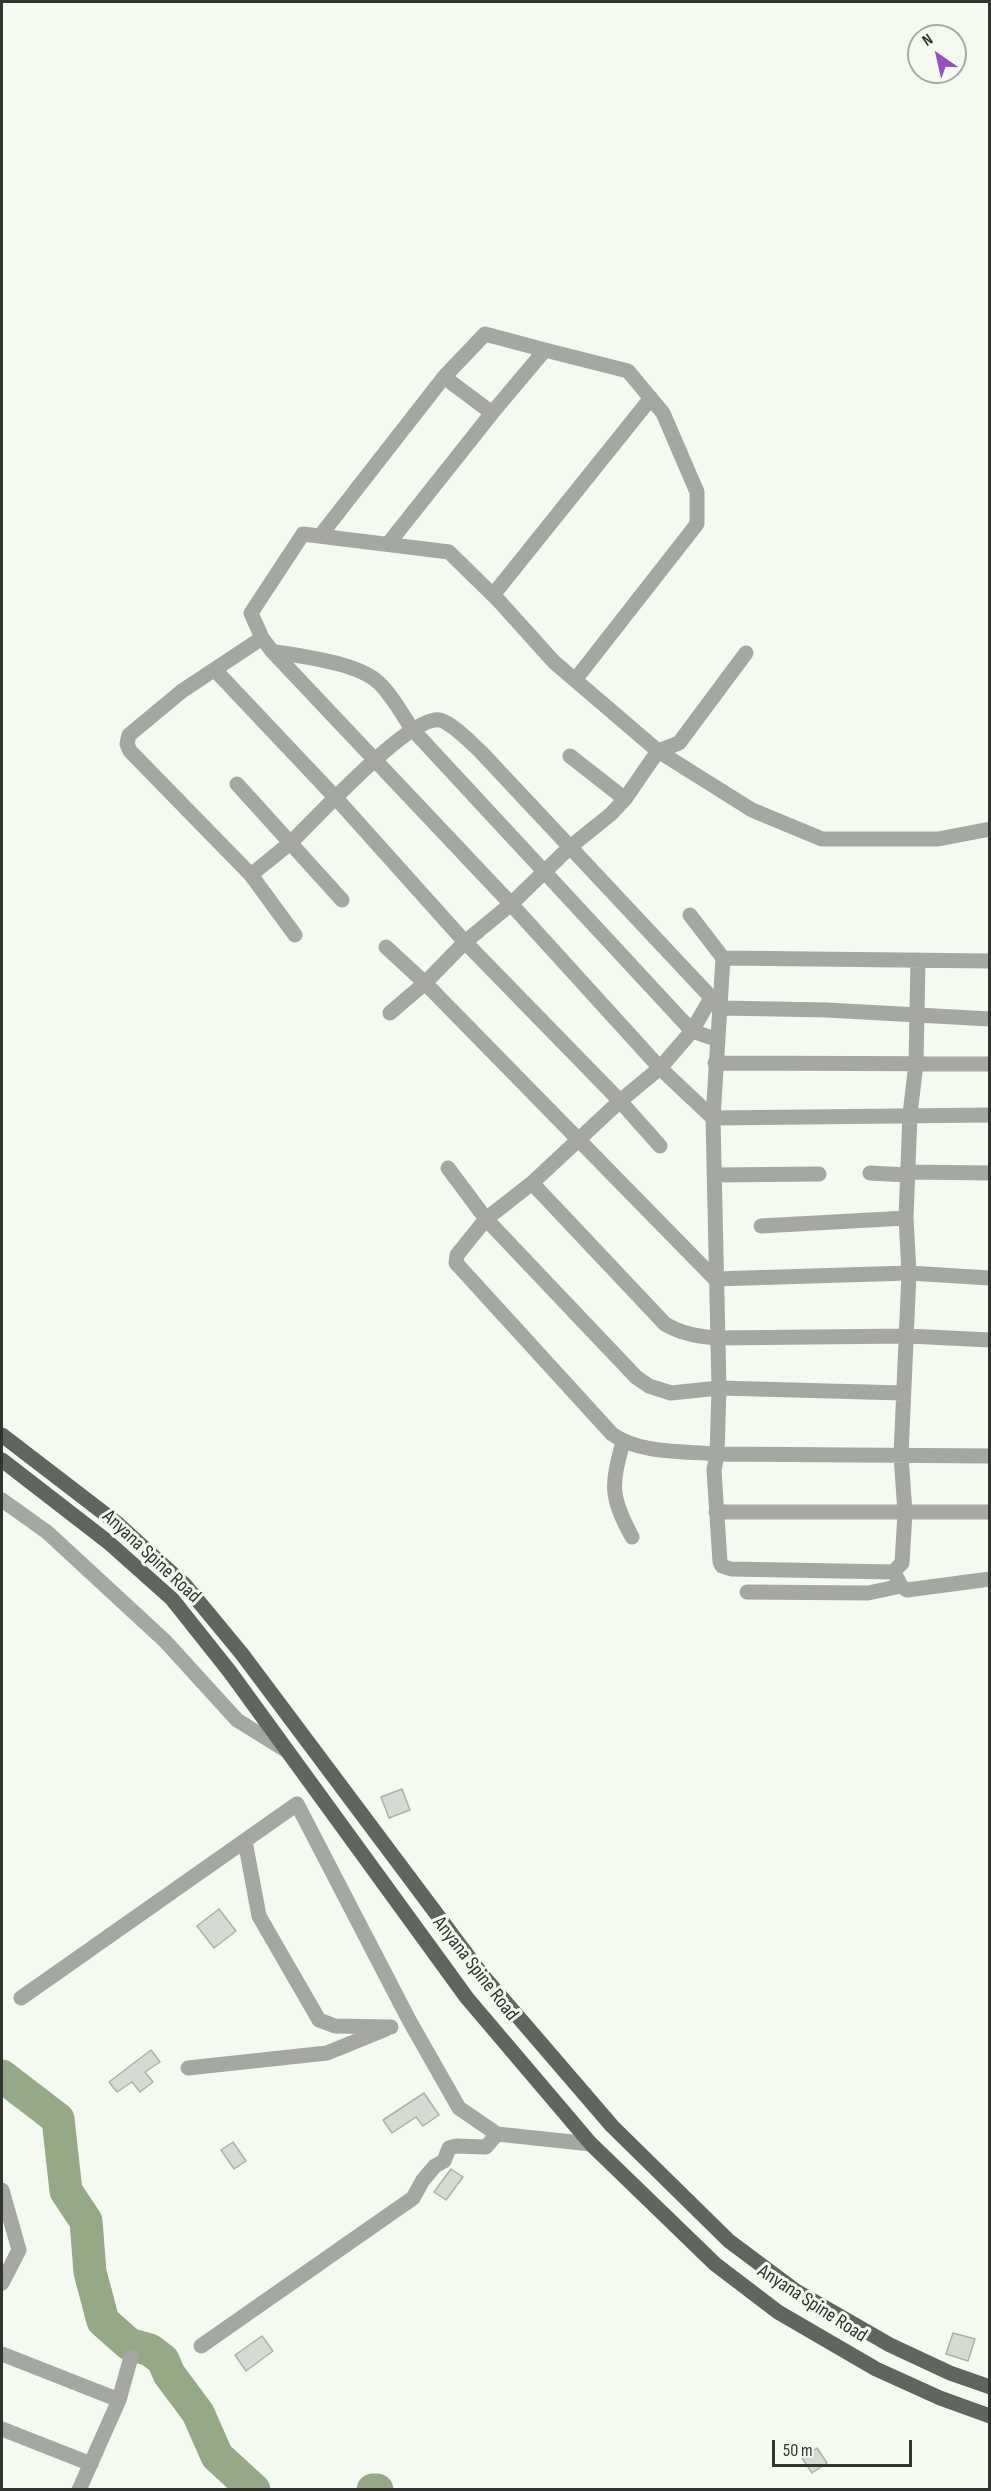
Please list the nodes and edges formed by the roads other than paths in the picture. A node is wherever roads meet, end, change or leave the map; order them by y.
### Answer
1 (545, 350) junction
2 (444, 377) junction
3 (651, 398) junction
4 (492, 413) junction
5 (320, 536) junction
6 (388, 544) junction
7 (493, 595) junction
8 (262, 638) junction
9 (272, 651) junction
10 (746, 653) dead end
11 (215, 670) junction
12 (575, 680) junction
13 (412, 729) junction
14 (658, 751) junction
15 (570, 756) dead end
16 (374, 761) junction
17 (237, 784) dead end
18 (335, 797) junction
19 (625, 799) junction
20 (990, 829) edge
21 (290, 842) junction
22 (570, 847) junction
23 (545, 873) junction
24 (251, 875) junction
25 (342, 900) dead end
26 (511, 904) junction
27 (690, 915) dead end
28 (295, 935) dead end
29 (465, 942) junction
30 (386, 947) dead end
31 (723, 958) junction
32 (918, 960) junction
33 (990, 961) edge
34 (425, 983) junction
35 (716, 1003) junction
36 (390, 1013) dead end
37 (918, 1014) junction
38 (990, 1019) edge
39 (692, 1031) junction
40 (718, 1040) junction
41 (715, 1063) junction
42 (916, 1064) junction
43 (990, 1064) edge
44 (660, 1068) junction
45 (620, 1101) junction
46 (910, 1114) junction
47 (990, 1114) edge
48 (713, 1118) junction
49 (578, 1140) junction
50 (660, 1146) dead end
51 (448, 1168) dead end
52 (870, 1173) dead end
53 (990, 1173) edge
54 (819, 1174) dead end
55 (908, 1174) junction
56 (715, 1175) junction
57 (532, 1183) junction
58 (906, 1218) junction
59 (486, 1219) junction
60 (761, 1226) dead end
61 (909, 1273) junction
62 (990, 1278) edge
63 (715, 1279) junction
64 (908, 1335) junction
65 (716, 1338) junction
66 (990, 1340) edge
67 (719, 1388) junction
68 (903, 1393) junction
69 (2, 1435) edge
70 (623, 1442) junction
71 (717, 1454) junction
72 (901, 1455) junction
73 (990, 1456) edge
74 (2, 1460) edge
75 (2, 1500) edge
76 (716, 1512) junction
77 (990, 1512) edge
78 (904, 1513) junction
79 (632, 1537) dead end
80 (893, 1572) junction
81 (990, 1579) edge
82 (901, 1586) junction
83 (747, 1592) dead end
84 (287, 1751) junction
85 (245, 1841) junction
86 (21, 1998) dead end
87 (409, 2020) junction
88 (391, 2027) junction
89 (188, 2068) dead end
90 (496, 2134) junction
91 (591, 2144) junction
92 (2, 2190) edge
93 (4, 2211) edge
94 (2, 2281) edge
95 (201, 2346) dead end
96 (2, 2354) edge
97 (130, 2357) dead end
98 (990, 2387) edge
99 (119, 2400) junction
100 (990, 2416) edge
101 (2, 2429) edge
102 (91, 2464) junction
103 (79, 2490) edge

1 - 2 street
1 - 3 street
1 - 4 street
2 - 4 street
2 - 5 street
3 - 7 street
3 - 12 street
4 - 6 street
5 - 6 street
5 - 8 street
6 - 7 street
7 - 12 street
8 - 9 street
8 - 11 street
9 - 13 street
9 - 16 street
10 - 14 street
11 - 18 street
11 - 24 street
12 - 14 street
13 - 16 street
13 - 22 street
13 - 23 street
14 - 19 street
14 - 20 street
15 - 19 street
16 - 18 street
16 - 26 street
17 - 21 street
18 - 21 street
18 - 29 street
19 - 22 street
21 - 24 street
21 - 25 street
22 - 23 street
22 - 35 street
23 - 26 street
23 - 39 street
24 - 28 street
26 - 29 street
26 - 44 street
27 - 31 street
29 - 34 street
29 - 45 street
30 - 34 street
31 - 32 street
31 - 35 street
32 - 33 street
32 - 37 street
34 - 36 street
34 - 49 street
35 - 37 street
35 - 39 street
35 - 40 street
37 - 38 street
37 - 42 street
39 - 40 street
39 - 44 street
40 - 41 street
41 - 42 street
41 - 48 street
42 - 43 street
42 - 46 street
44 - 45 street
44 - 48 street
45 - 49 street
45 - 50 street
46 - 47 street
46 - 48 street
46 - 55 street
48 - 56 street
49 - 57 street
49 - 63 street
51 - 59 street
52 - 55 street
53 - 55 street
54 - 56 street
55 - 58 street
56 - 63 street
57 - 59 street
57 - 65 street
58 - 60 street
58 - 61 street
59 - 67 street
59 - 70 street
61 - 62 street
61 - 63 street
61 - 64 street
63 - 65 street
64 - 65 street
64 - 66 street
64 - 68 street
65 - 67 street
67 - 68 street
67 - 71 street
68 - 72 street
69 - 98 main road, Anyana Spine Road
70 - 71 street
70 - 79 street
71 - 72 street
71 - 76 street
72 - 73 street
72 - 78 street
74 - 84 main road, Anyana Spine Road
75 - 84 street
76 - 78 street
76 - 80 street
77 - 78 street
78 - 80 street
80 - 82 street
81 - 82 street
82 - 83 street
84 - 91 main road, Anyana Spine Road
85 - 86 street
85 - 87 street
85 - 88 street
87 - 88 street
87 - 90 street
88 - 89 street
90 - 91 street
90 - 95 street
91 - 100 main road, Anyana Spine Road
92 - 93 street
93 - 94 street
96 - 99 street
97 - 99 street
99 - 102 street
101 - 102 street
102 - 103 street

